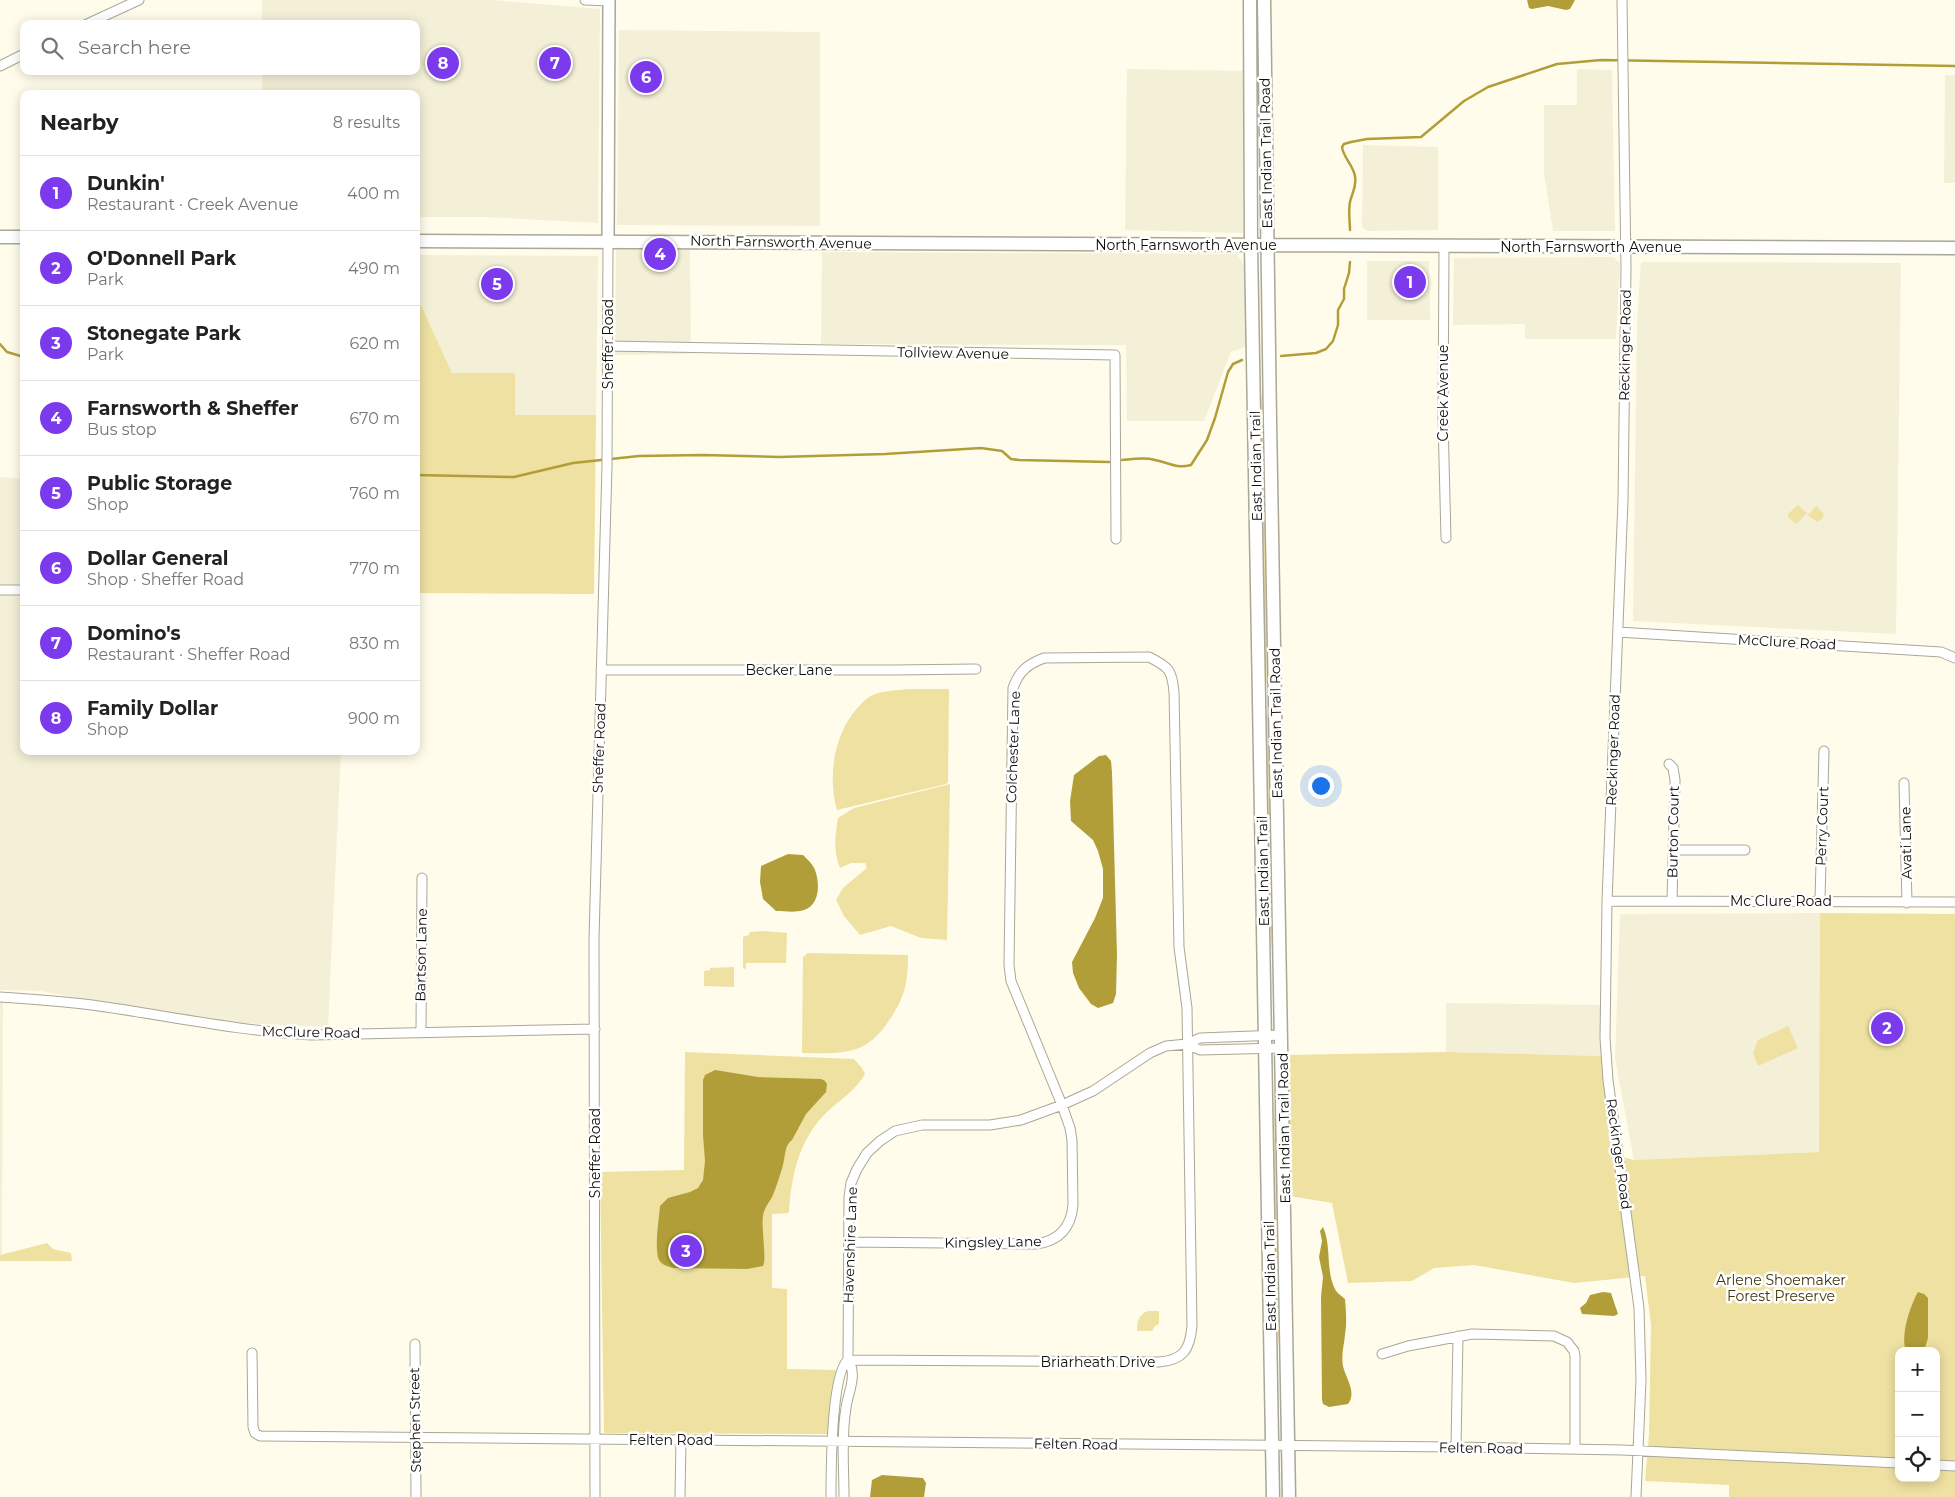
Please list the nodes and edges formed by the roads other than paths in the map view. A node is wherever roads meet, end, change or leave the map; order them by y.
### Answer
1 (138, 0) edge
2 (585, 0) edge
3 (609, 0) edge
4 (1250, 0) edge
5 (1264, 0) edge
6 (1622, 0) edge
7 (96, 20) edge
8 (20, 56) edge
9 (0, 66) edge
10 (1, 237) edge
11 (20, 237) edge
12 (420, 241) edge
13 (608, 242) junction
14 (1251, 246) junction
15 (1267, 246) junction
16 (1444, 247) junction
17 (1626, 247) junction
18 (1955, 248) edge
19 (608, 346) junction
20 (1446, 538) dead end
21 (1116, 539) dead end
22 (0, 590) edge
23 (20, 590) edge
24 (1618, 632) junction
25 (1955, 658) edge
26 (976, 668) dead end
27 (601, 670) junction
28 (1260, 698) junction
29 (1276, 698) junction
30 (1824, 751) dead end
31 (1669, 764) dead end
32 (1904, 783) dead end
33 (1673, 850) junction
34 (1745, 850) dead end
35 (422, 878) dead end
36 (1820, 900) junction
37 (1607, 901) junction
38 (1672, 901) junction
39 (1955, 902) edge
40 (1907, 903) junction
41 (0, 997) edge
42 (595, 1029) junction
43 (421, 1032) junction
44 (1266, 1042) junction
45 (1282, 1042) junction
46 (1187, 1044) junction
47 (1062, 1105) junction
48 (849, 1242) junction
49 (1458, 1336) junction
50 (414, 1344) dead end
51 (252, 1353) dead end
52 (1382, 1354) dead end
53 (848, 1360) junction
54 (415, 1437) junction
55 (595, 1440) junction
56 (681, 1440) junction
57 (831, 1442) junction
58 (844, 1442) junction
59 (1273, 1446) junction
60 (1289, 1446) junction
61 (1456, 1447) junction
62 (1575, 1449) junction
63 (1638, 1451) junction
64 (1895, 1463) edge
65 (1940, 1465) edge
66 (1955, 1466) edge
67 (416, 1497) edge
68 (595, 1497) edge
69 (680, 1497) edge
70 (831, 1497) edge
71 (844, 1497) edge
72 (1274, 1497) edge
73 (1289, 1497) edge
74 (1636, 1497) edge

1 - 7 street
2 - 3 street
3 - 13 street, Sheffer Road
4 - 14 main road, East Indian Trail Road
5 - 15 main road, East Indian Trail Road
6 - 17 street, Reckinger Road
8 - 9 street
10 - 11 main road
12 - 13 main road, North Farnsworth Avenue
13 - 14 main road, North Farnsworth Avenue
13 - 19 street, Sheffer Road
14 - 15 main road, North Farnsworth Avenue
14 - 28 main road, East Indian Trail
15 - 16 main road, North Farnsworth Avenue
15 - 29 main road, East Indian Trail Road
16 - 17 main road, North Farnsworth Avenue
16 - 20 street, Creek Avenue
17 - 18 main road, North Farnsworth Avenue
17 - 24 street, Reckinger Road
19 - 21 street, Tollview Avenue
19 - 27 street, Sheffer Road
22 - 23 street
24 - 25 street, McClure Road
24 - 37 street, Reckinger Road
26 - 27 street, Becker Lane
27 - 42 street, Sheffer Road
28 - 29 main road
28 - 44 main road, East Indian Trail
29 - 45 main road, East Indian Trail Road
30 - 36 street, Perry Court
31 - 33 street, Burton Court
32 - 40 street, Avati Lane
33 - 34 street
33 - 38 street, Burton Court
35 - 43 street, Bartson Lane
36 - 38 street, Mc Clure Road
36 - 40 street, Mc Clure Road
37 - 38 street, Mc Clure Road
37 - 63 street, Reckinger Road
39 - 40 street, Mc Clure Road
41 - 43 street, McClure Road
42 - 43 street, McClure Road
42 - 55 street, Sheffer Road
44 - 45 street, Havenshire Lane
44 - 45 street, Havenshire Lane
44 - 46 street, Havenshire Lane
44 - 46 street, Havenshire Lane
44 - 59 main road, East Indian Trail
45 - 60 main road, East Indian Trail Road
46 - 47 street, Havenshire Lane
46 - 47 street, Colchester Lane
46 - 53 street, Briarheath Drive
47 - 48 street, Havenshire Lane
47 - 48 street, Kingsley Lane
48 - 53 street, Havenshire Lane
49 - 52 street
49 - 61 street
49 - 62 street
50 - 54 street, Stephen Street
51 - 54 street, Felten Road
53 - 57 street, Havenshire Lane
53 - 58 street, Havenshire Lane
54 - 55 street, Felten Road
54 - 67 street, Stephen Street
55 - 56 street, Felten Road
55 - 68 street, Sheffer Road
56 - 57 street, Felten Road
56 - 69 street
57 - 58 street, Felten Road
57 - 70 street, Havenshire Lane
58 - 59 street, Felten Road
58 - 71 street, Havenshire Lane
59 - 60 street, Felten Road
59 - 72 main road, East Indian Trail
60 - 61 street, Felten Road
60 - 73 main road
61 - 62 street, Felten Road
62 - 63 street, Felten Road
63 - 64 street, Felten Road
63 - 74 street, Reckinger Road
65 - 66 street

